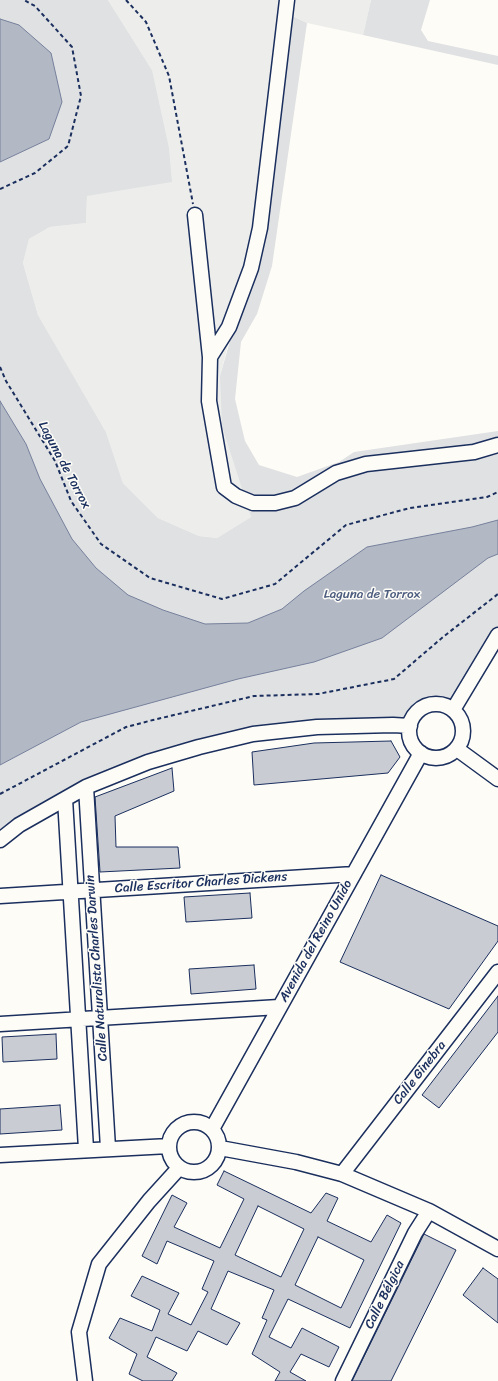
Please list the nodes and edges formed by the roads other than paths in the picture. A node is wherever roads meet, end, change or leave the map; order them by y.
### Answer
1 (287, 0) edge
2 (195, 215) road end
3 (210, 357) junction
4 (498, 445) edge
5 (498, 635) edge
6 (453, 710) junction
7 (410, 726) junction
8 (457, 749) junction
9 (421, 753) junction
10 (498, 779) edge
11 (86, 787) junction
12 (65, 799) junction
13 (0, 840) edge
14 (354, 874) junction
15 (92, 890) junction
16 (70, 891) junction
17 (0, 896) edge
18 (498, 972) edge
19 (279, 1007) junction
20 (100, 1018) junction
21 (78, 1020) junction
22 (0, 1024) edge
23 (212, 1129) junction
24 (169, 1146) junction
25 (108, 1148) junction
26 (220, 1148) junction
27 (86, 1149) junction
28 (0, 1155) edge
29 (179, 1168) junction
30 (342, 1174) junction
31 (430, 1211) junction
32 (498, 1249) edge
33 (86, 1381) edge
34 (343, 1381) edge

1 - 3 street
2 - 3 street
3 - 4 street
5 - 6 street
6 - 7 street
6 - 8 street
7 - 9 street
7 - 11 street
8 - 9 street
8 - 10 street
9 - 14 street, Avenida del Reino Unido
11 - 12 street
11 - 15 street, Calle Naturalista Charles Darwin
12 - 13 street
12 - 16 street, Calle Naturalista Charles Darwin
14 - 15 street, Calle Escritor Charles Dickens
14 - 19 street, Avenida del Reino Unido
15 - 16 street, Calle Escritor Charles Dickens
15 - 20 street, Calle Naturalista Charles Darwin
16 - 17 street, Calle Escritor Charles Dickens
16 - 21 street, Calle Naturalista Charles Darwin
18 - 30 street, Calle Ginebra
19 - 20 street
19 - 23 street, Avenida del Reino Unido
20 - 21 street
20 - 25 street, Calle Naturalista Charles Darwin
21 - 22 street
21 - 27 street, Calle Naturalista Charles Darwin
23 - 24 street
23 - 26 street
24 - 25 street
24 - 29 street
25 - 27 street
26 - 29 street
26 - 30 street
27 - 28 street
29 - 33 street
30 - 31 street
31 - 32 street
31 - 34 street, Calle Bélgica

